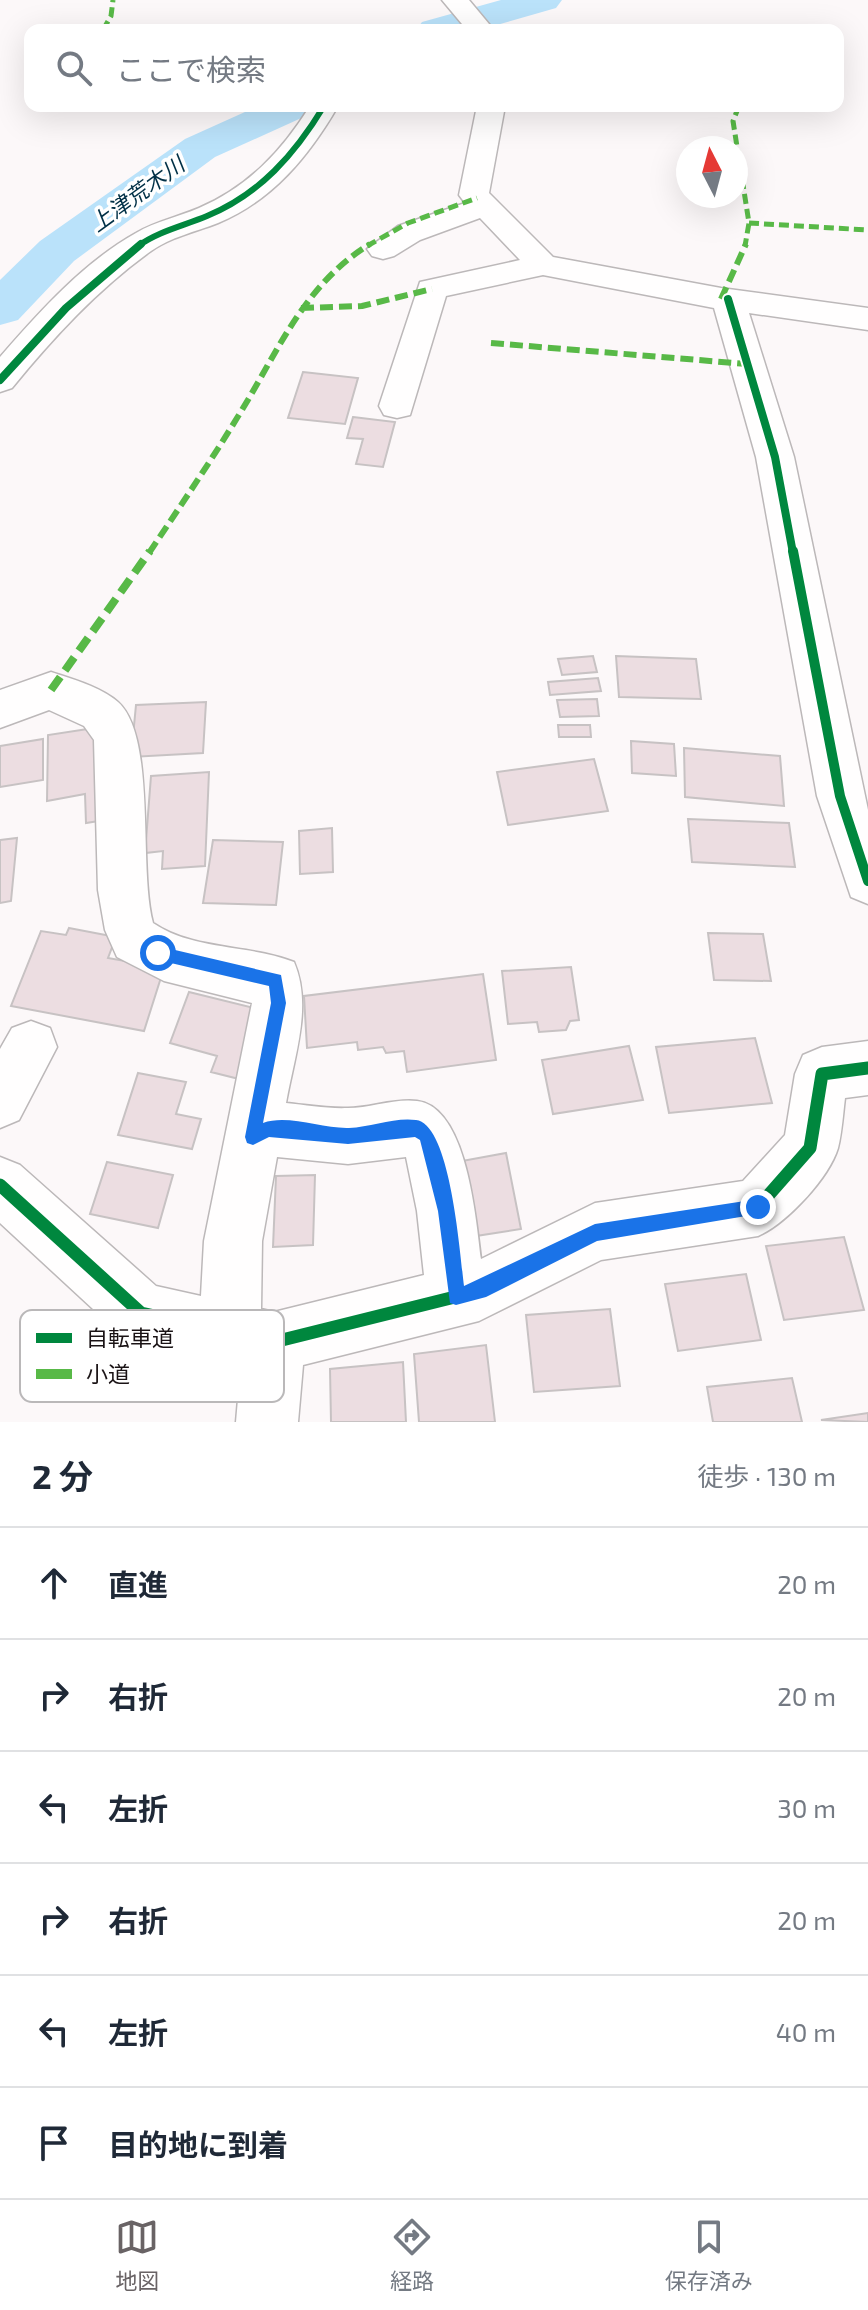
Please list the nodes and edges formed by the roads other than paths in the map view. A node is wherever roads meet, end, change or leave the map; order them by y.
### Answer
1 (455, 0) edge
2 (477, 24) edge
3 (320, 112) edge
4 (490, 112) edge
5 (485, 206) junction
6 (383, 249) dead end
7 (543, 265) junction
8 (728, 299) junction
9 (868, 319) edge
10 (0, 380) edge
11 (397, 406) dead end
12 (0, 709) edge
13 (868, 881) edge
14 (31, 1047) dead end
15 (868, 1068) edge
16 (0, 1101) edge
17 (253, 1137) junction
18 (0, 1185) edge
19 (456, 1296) junction
20 (138, 1310) edge
21 (247, 1310) edge
22 (284, 1331) edge
23 (263, 1402) edge
24 (267, 1422) edge

1 - 2 street
3 - 10 street
4 - 5 street
5 - 6 street
5 - 7 street
7 - 8 street
7 - 11 street
8 - 9 street
8 - 13 street
12 - 17 street
14 - 16 street
15 - 19 street
17 - 19 street
17 - 21 street
18 - 20 street
19 - 22 street
23 - 24 street

